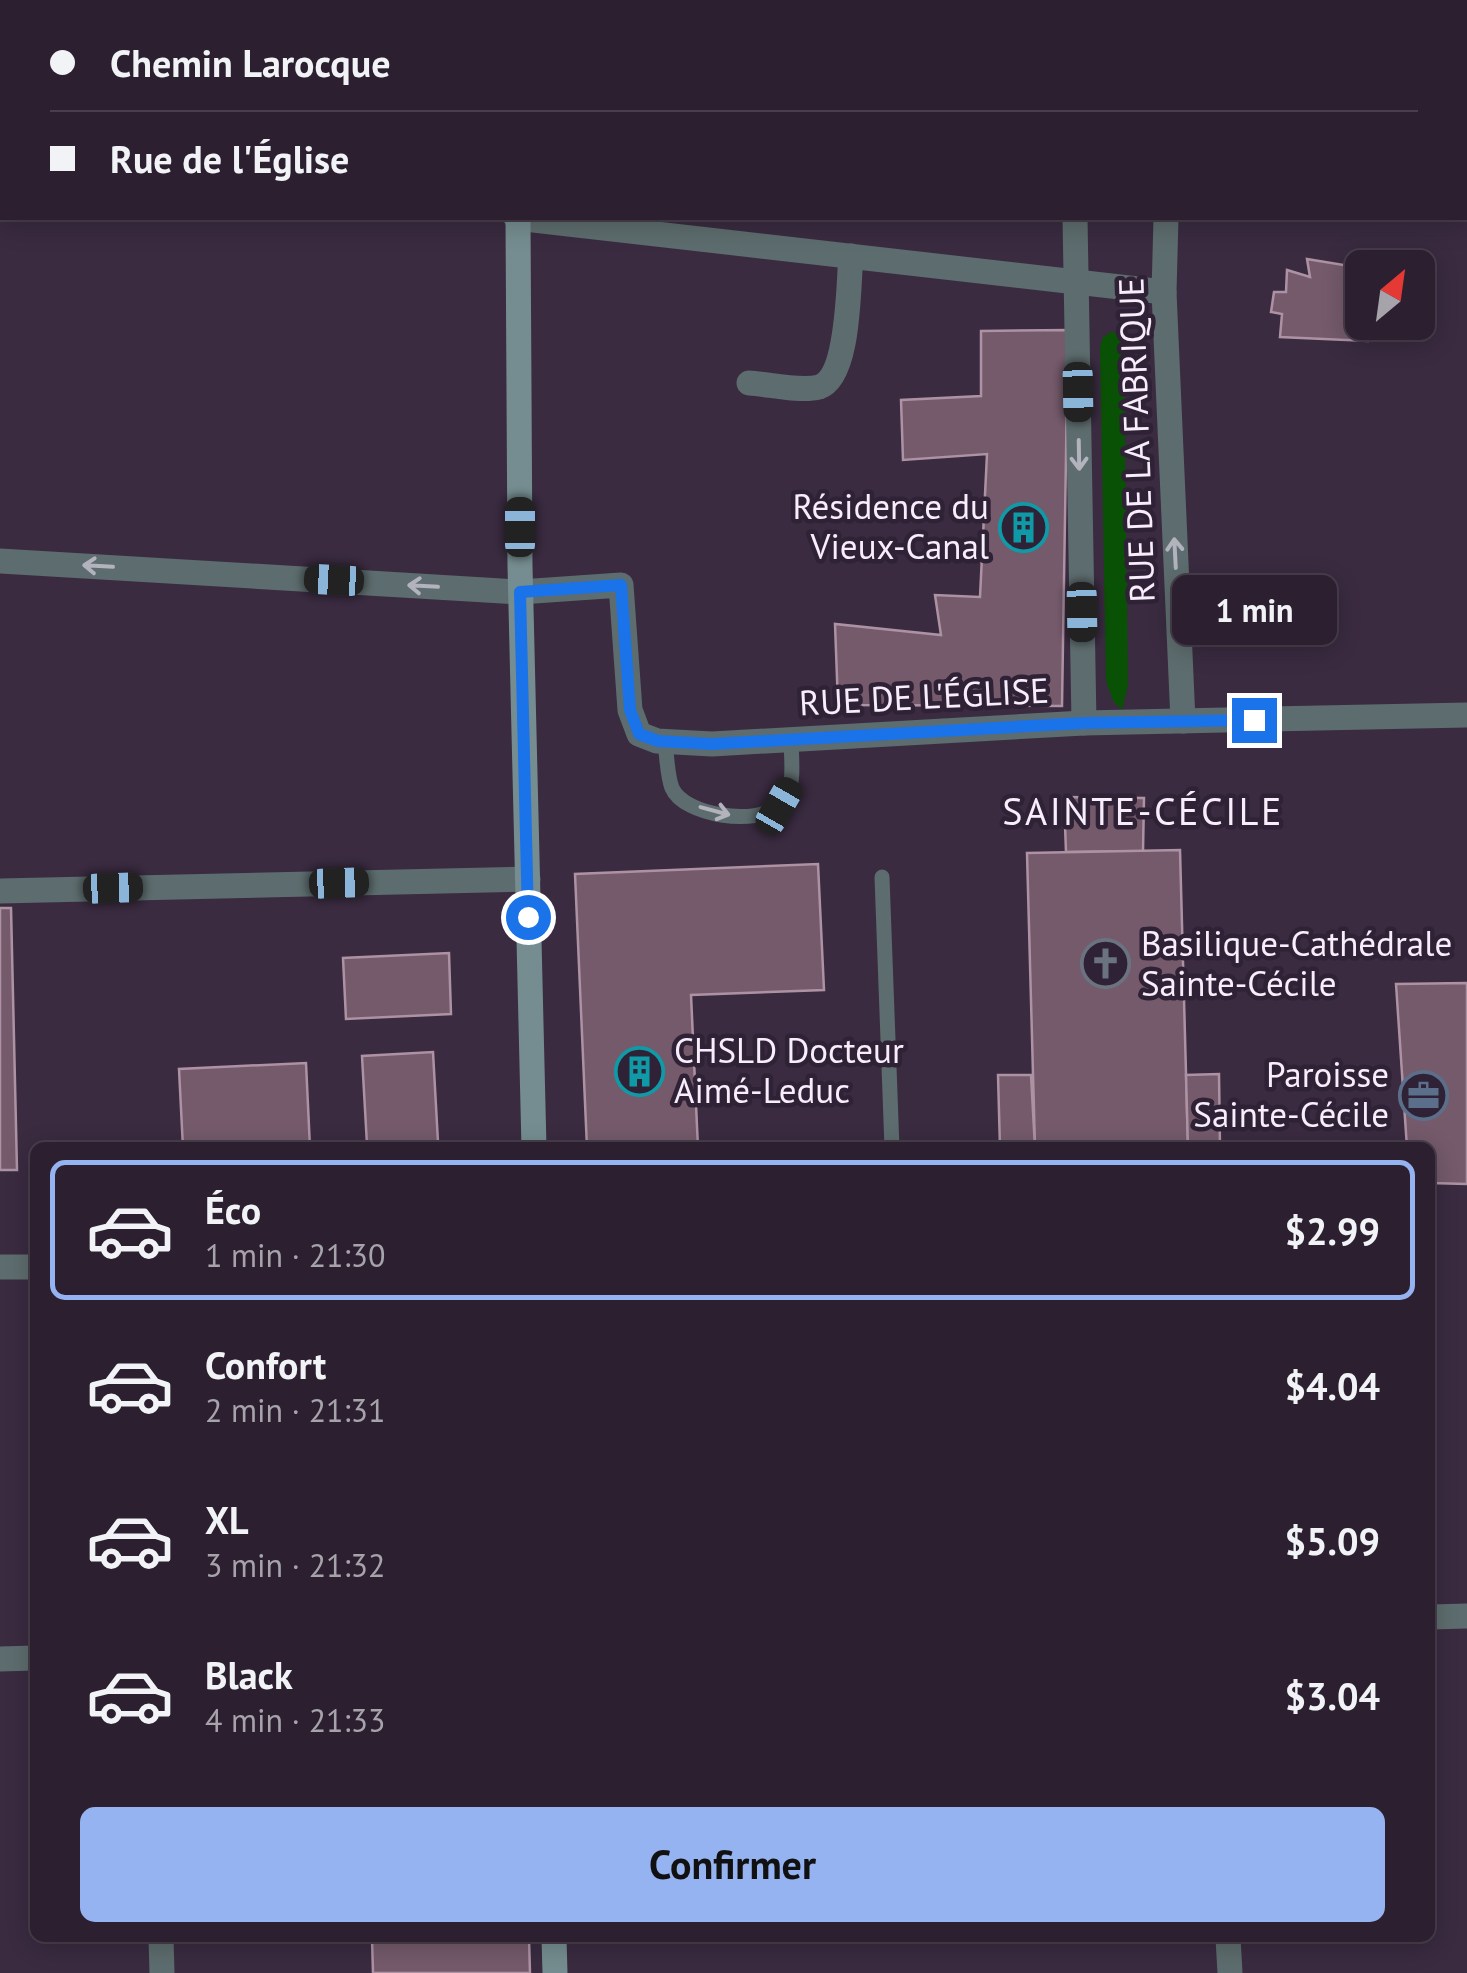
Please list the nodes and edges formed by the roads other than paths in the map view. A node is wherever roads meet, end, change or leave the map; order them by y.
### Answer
1 (518, 220) edge
2 (536, 220) edge
3 (1074, 220) edge
4 (1166, 220) edge
5 (851, 256) junction
6 (1076, 281) junction
7 (1164, 292) junction
8 (748, 383) dead end
9 (0, 560) edge
10 (520, 592) junction
11 (1467, 715) edge
12 (1183, 721) junction
13 (1084, 723) junction
14 (790, 739) junction
15 (665, 742) junction
16 (882, 877) dead end
17 (528, 879) junction
18 (0, 891) edge
19 (534, 1142) edge
20 (892, 1142) edge
21 (30, 1266) edge
22 (0, 1268) edge
23 (1467, 1616) edge
24 (1435, 1617) edge
25 (30, 1658) edge
26 (0, 1659) edge
27 (162, 1942) edge
28 (554, 1942) edge
29 (1228, 1942) edge
30 (162, 1973) edge
31 (555, 1973) edge
32 (1230, 1973) edge

1 - 10 main road
2 - 5 street
3 - 6 street, RUE DE LA FABRIQUE
4 - 7 street, RUE DE LA FABRIQUE
5 - 6 street
5 - 8 street
6 - 7 street
6 -> 13 street, RUE DE LA FABRIQUE
12 -> 7 street, RUE DE LA FABRIQUE
10 -> 9 street
10 - 15 street
10 - 17 main road
11 - 12 street, RUE DE L'ÉGLISE
12 - 13 street, RUE DE L'ÉGLISE
13 - 14 street, RUE DE L'ÉGLISE
14 - 15 street, RUE DE L'ÉGLISE
15 -> 14 lane
16 - 20 lane
17 - 18 street
17 - 19 main road
21 - 22 street
23 - 24 street
25 - 26 street
27 - 30 street
28 - 31 main road
29 - 32 street

